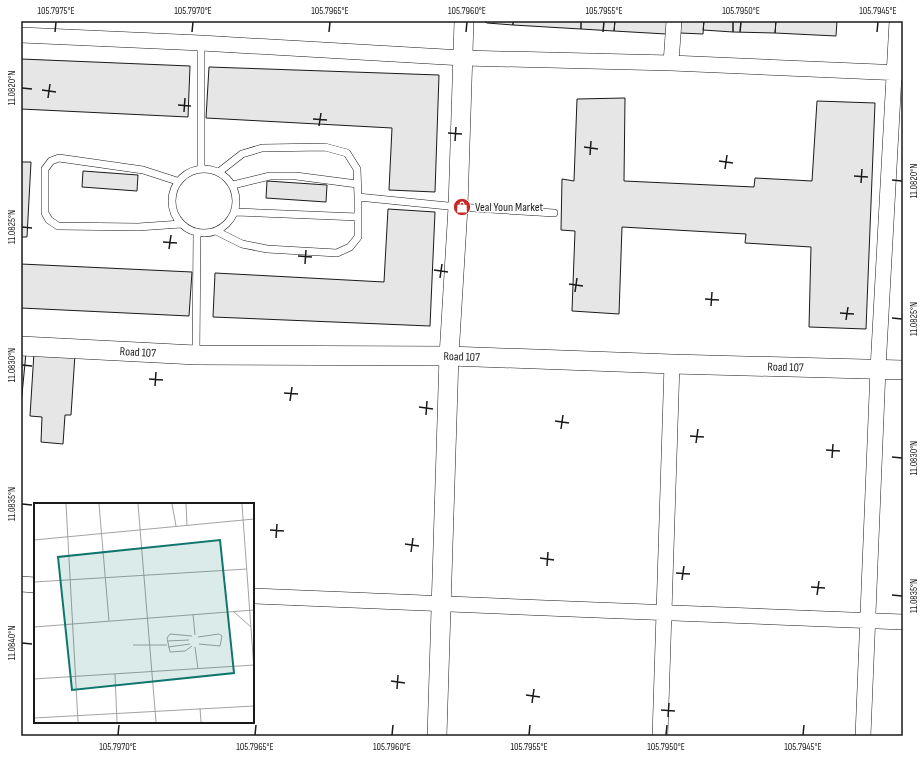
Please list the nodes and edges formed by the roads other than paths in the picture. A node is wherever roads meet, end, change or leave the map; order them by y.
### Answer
1 (464, 21) edge
2 (674, 21) edge
3 (897, 21) edge
4 (21, 35) edge
5 (201, 43) junction
6 (463, 58) junction
7 (671, 63) junction
8 (899, 73) edge
9 (201, 168) junction
10 (219, 172) junction
11 (177, 181) junction
12 (357, 184) junction
13 (232, 185) junction
14 (358, 197) junction
15 (458, 207) junction
16 (235, 212) junction
17 (554, 213) dead end
18 (358, 217) junction
19 (181, 224) junction
20 (216, 231) junction
21 (197, 232) junction
22 (21, 346) edge
23 (196, 355) junction
24 (449, 356) junction
25 (672, 364) junction
26 (878, 369) junction
27 (903, 370) edge
28 (21, 584) edge
29 (34, 585) edge
30 (254, 596) edge
31 (440, 605) junction
32 (665, 612) junction
33 (868, 621) junction
34 (903, 622) edge
35 (437, 736) edge
36 (660, 736) edge
37 (862, 736) edge

1 - 6 street
2 - 7 street
3 - 8 street
4 - 5 street
5 - 6 street
5 - 9 lane
6 - 7 street
6 - 15 street
7 - 8 street
8 - 26 street
9 - 10 lane
9 - 11 lane
10 - 12 lane
10 - 13 lane
11 - 19 lane
11 - 19 lane
12 - 13 lane
12 - 14 lane
13 - 16 lane
14 - 15 lane
14 - 18 lane
15 - 17 lane
15 - 24 street
16 - 18 lane
16 - 20 lane
18 - 20 lane
19 - 21 lane
20 - 21 lane
21 - 23 lane
22 - 23 street, Road 107
23 - 24 street, Road 107
24 - 25 street, Road 107
24 - 31 street
25 - 26 street, Road 107
25 - 32 street
26 - 27 street, Road 107
26 - 33 street
28 - 29 street
30 - 31 street
31 - 32 street
31 - 35 street
32 - 33 street
32 - 36 street
33 - 34 street
33 - 37 street

